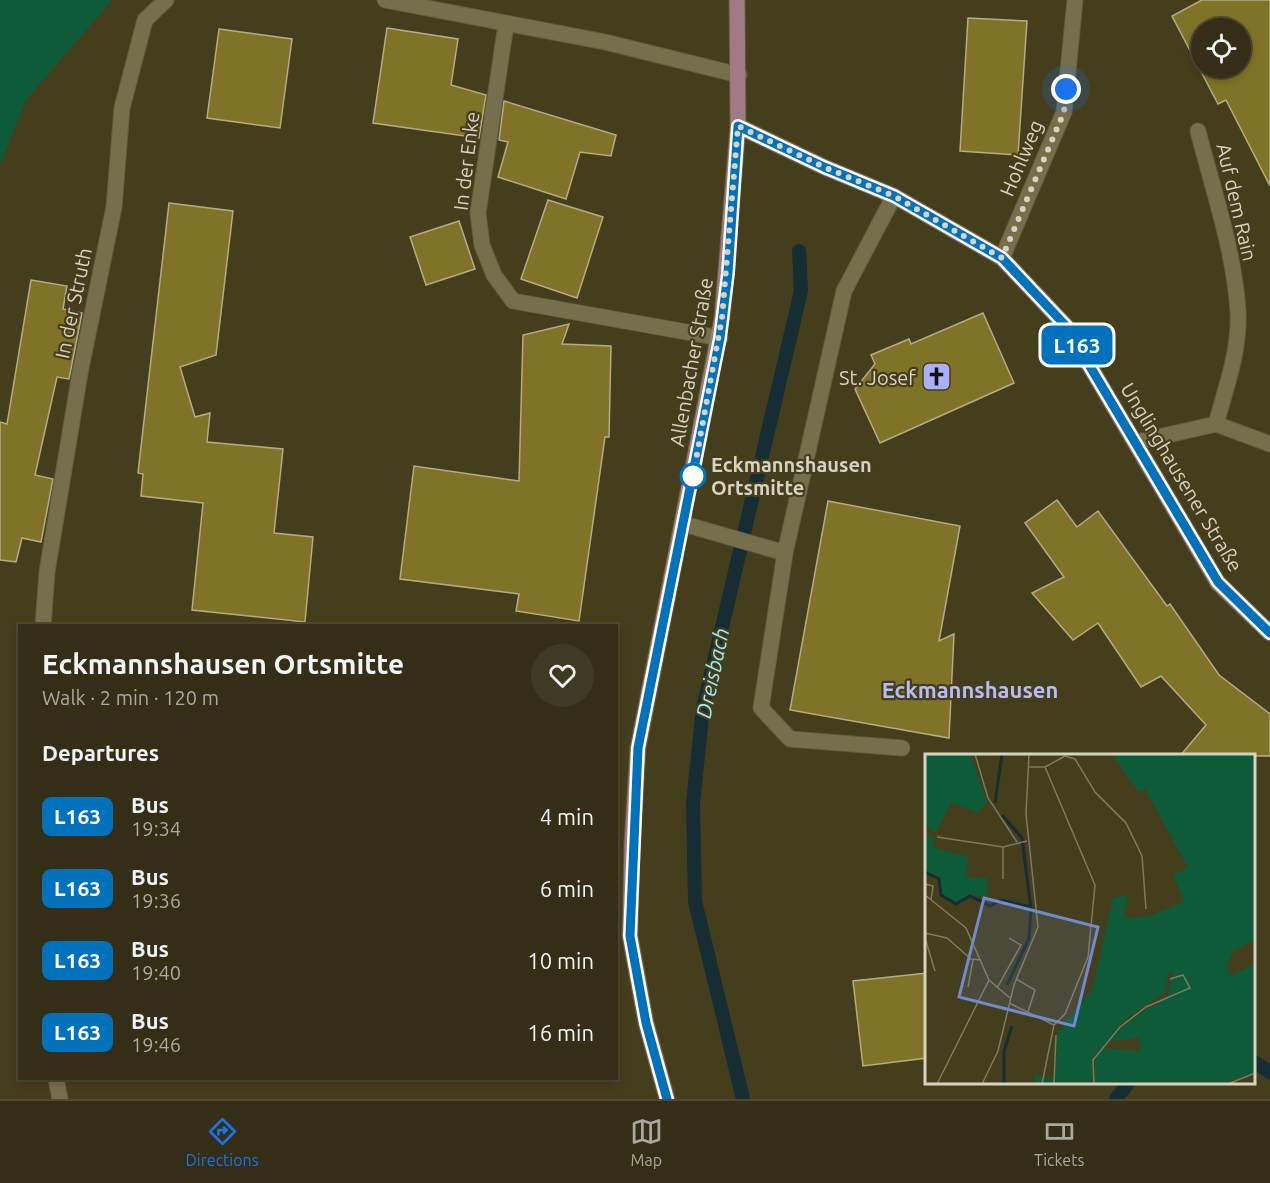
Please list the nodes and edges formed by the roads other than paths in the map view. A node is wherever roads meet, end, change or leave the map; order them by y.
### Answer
1 (166, 0) edge
2 (384, 0) edge
3 (737, 0) edge
4 (1075, 0) edge
5 (506, 24) junction
6 (739, 75) junction
7 (738, 126) junction
8 (1198, 131) dead end
9 (894, 196) junction
10 (1002, 258) junction
11 (720, 338) junction
12 (1216, 424) junction
13 (1137, 442) junction
14 (1270, 444) edge
15 (684, 524) junction
16 (777, 551) junction
17 (43, 624) edge
18 (1270, 633) edge
19 (902, 748) dead end
20 (56, 1080) edge
21 (60, 1099) edge
22 (668, 1099) edge

1 - 17 street, In der Struth
2 - 5 street
3 - 6 main road, Allenbacher Straße
4 - 10 street, Hohlweg
5 - 6 street
5 - 11 street, In der Enke
6 - 7 main road, Allenbacher Straße
7 - 9 main road, Unglinghausener Straße
7 - 11 main road, Allenbacher Straße
8 - 12 street, Auf dem Rain
9 - 10 main road, Unglinghausener Straße
9 - 16 street
10 - 13 main road, Unglinghausener Straße
11 - 15 main road, Allenbacher Straße
12 - 13 street
12 - 14 street
13 - 18 main road, Unglinghausener Straße
15 - 16 street
15 - 22 main road, Allenbacher Straße
16 - 19 street
20 - 21 street

